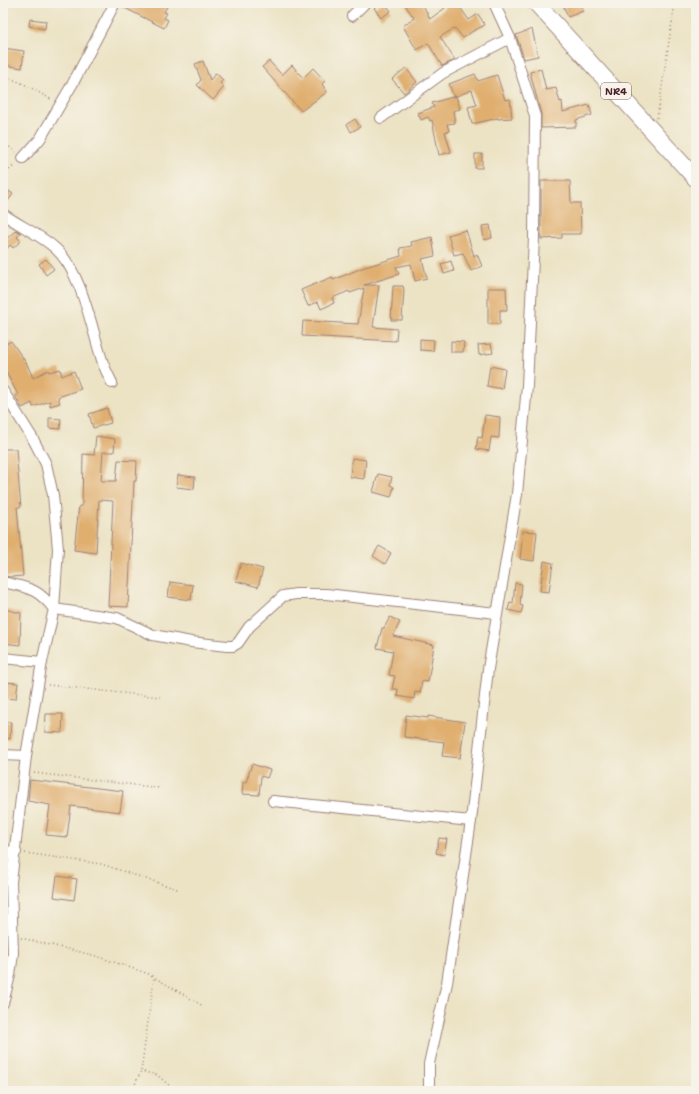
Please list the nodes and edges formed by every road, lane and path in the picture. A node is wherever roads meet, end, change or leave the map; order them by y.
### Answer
1 (115, 3) edge
2 (365, 3) edge
3 (494, 3) edge
4 (536, 3) edge
5 (675, 3) edge
6 (352, 16) dead end
7 (510, 38) junction
8 (3, 77) edge
9 (60, 105) junction
10 (380, 118) dead end
11 (655, 132) junction
12 (3, 142) edge
13 (23, 158) junction
14 (3, 175) edge
15 (696, 179) edge
16 (3, 214) edge
17 (112, 383) dead end
18 (3, 391) edge
19 (3, 582) edge
20 (54, 609) junction
21 (496, 613) junction
22 (3, 658) edge
23 (42, 662) junction
24 (38, 683) junction
25 (160, 696) dead end
26 (3, 755) edge
27 (26, 756) junction
28 (24, 772) junction
29 (160, 788) dead end
30 (273, 801) dead end
31 (471, 821) junction
32 (3, 851) edge
33 (16, 852) junction
34 (180, 890) dead end
35 (13, 936) junction
36 (149, 974) junction
37 (3, 1003) edge
38 (203, 1006) dead end
39 (141, 1071) junction
40 (132, 1091) edge
41 (176, 1091) edge
42 (429, 1091) edge

1 - 9 street
2 - 6 street
3 - 7 street
4 - 11 highway, NR4
5 - 11 path
7 - 10 street
7 - 21 street
8 - 9 path
9 - 13 street
11 - 15 highway, NR4
12 - 13 path
13 - 14 path
16 - 17 street
18 - 20 street
19 - 20 street
20 - 21 street
20 - 23 street
21 - 31 street
22 - 23 street
23 - 24 street
24 - 25 path
24 - 27 street
26 - 27 street
27 - 28 street
28 - 29 path
28 - 33 street
30 - 31 street
31 - 42 street
32 - 33 street
33 - 34 path
33 - 35 street
35 - 36 path
35 - 37 street
36 - 38 path
36 - 39 path
39 - 40 path
39 - 41 path

